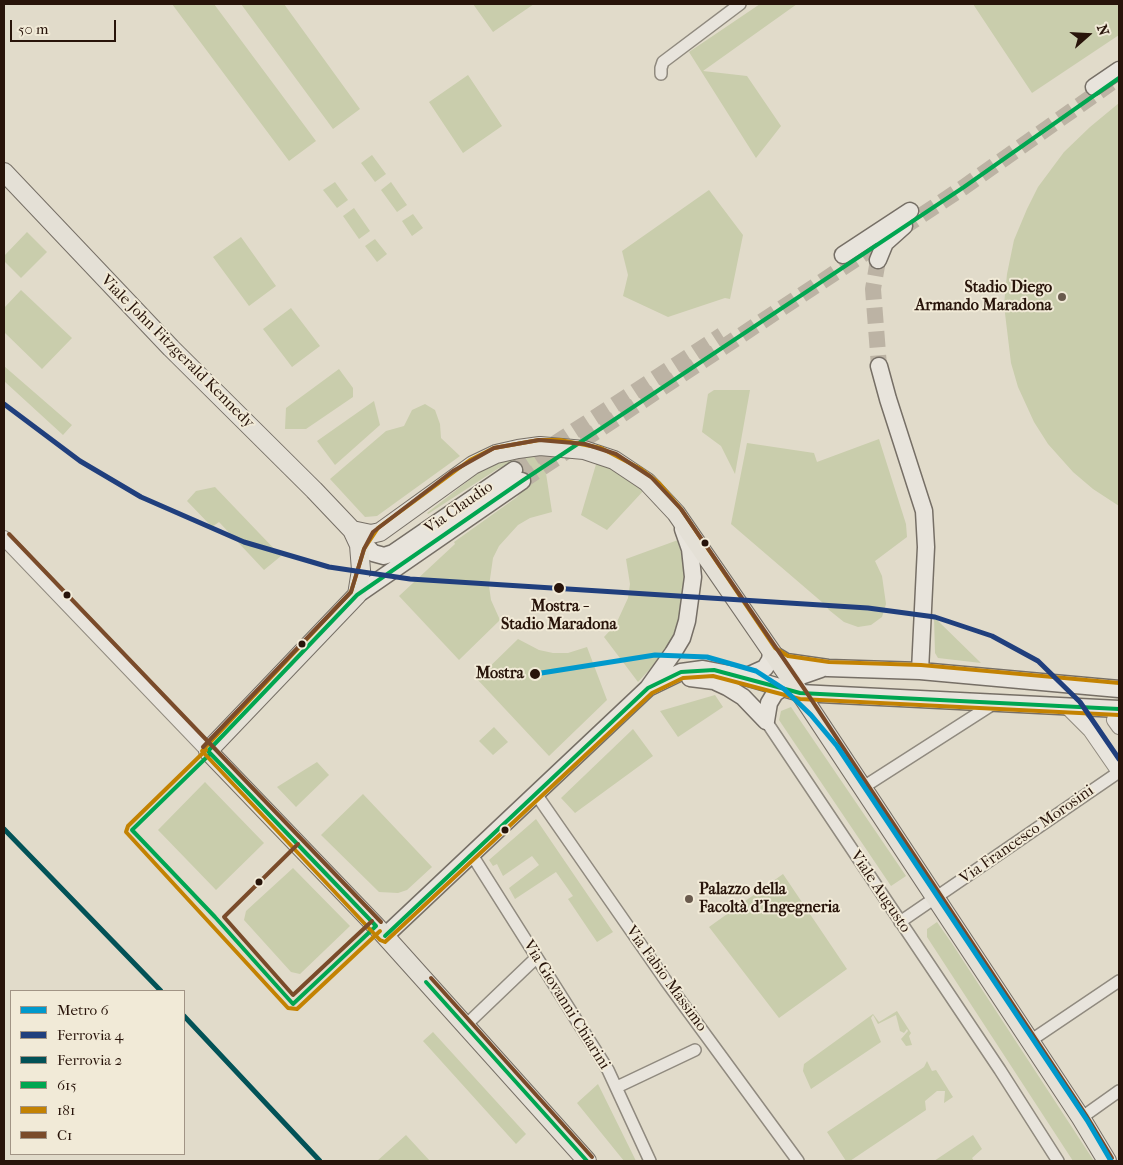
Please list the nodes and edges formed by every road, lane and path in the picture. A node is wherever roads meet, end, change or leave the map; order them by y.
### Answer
1 (740, 4) edge
2 (1119, 70) edge
3 (661, 74) dead end
4 (1094, 87) tunnel mouth
5 (4, 172) edge
6 (843, 255) dead end
7 (878, 260) tunnel mouth
8 (879, 366) tunnel mouth
9 (518, 476) tunnel mouth
10 (676, 513) junction
11 (390, 525) junction
12 (352, 530) junction
13 (4, 538) edge
14 (370, 551) junction
15 (409, 552) junction
16 (356, 596) junction
17 (771, 653) junction
18 (828, 668) junction
19 (920, 671) junction
20 (745, 677) junction
21 (663, 680) junction
22 (791, 687) junction
23 (648, 688) junction
24 (1119, 689) edge
25 (830, 695) junction
26 (992, 704) junction
27 (1066, 706) junction
28 (1118, 717) edge
29 (766, 721) junction
30 (821, 725) junction
31 (208, 751) junction
32 (1119, 772) edge
33 (862, 788) junction
34 (536, 794) junction
35 (472, 855) junction
36 (935, 898) junction
37 (900, 922) junction
38 (385, 936) junction
39 (536, 958) junction
40 (1119, 981) edge
41 (466, 1025) junction
42 (1030, 1041) junction
43 (695, 1050) dead end
44 (617, 1086) junction
45 (1119, 1091) edge
46 (1081, 1118) junction
47 (587, 1161) edge
48 (650, 1161) edge
49 (798, 1161) edge
50 (1058, 1161) edge
51 (1107, 1161) edge

1 - 3 street
2 - 4 main road
5 - 12 main road, Viale John Fitzgerald Kennedy
6 - 7 main road
8 - 19 main road
9 - 15 main road, Via Claudio
10 - 11 main road
10 - 17 main road
10 - 23 main road
11 - 12 main road
11 - 14 main road
12 - 14 main road, Viale John Fitzgerald Kennedy
12 - 16 main road, Viale John Fitzgerald Kennedy
13 - 31 street
14 - 15 main road
14 - 16 main road
15 - 16 main road
16 - 31 main road
17 - 18 main road
17 - 20 main road
17 - 22 main road
18 - 19 main road
18 - 22 main road
19 - 24 main road
20 - 21 main road, Viale Augusto
20 - 22 main road, Viale Augusto
21 - 23 main road, Viale Augusto
21 - 29 main road, Viale Augusto
22 - 25 main road, Viale Augusto
22 - 29 main road
22 - 30 main road
23 - 34 main road
25 - 26 main road, Viale Augusto
25 - 30 main road
26 - 27 main road, Viale Augusto
26 - 33 street
27 - 28 main road, Viale Augusto
27 - 32 street
29 - 37 street, Viale Augusto
30 - 33 main road
31 - 38 main road
32 - 36 street, Via Francesco Morosini
33 - 36 main road
34 - 35 main road
34 - 49 street, Via Fabio Massimo
35 - 38 main road
35 - 39 street, Via Giovanni Chiarini
36 - 37 street, Via Francesco Morosini
36 - 42 main road
37 - 50 street, Viale Augusto
38 - 41 main road
39 - 41 street
39 - 44 street, Via Giovanni Chiarini
40 - 42 street
41 - 47 main road
42 - 46 main road
43 - 44 street
44 - 48 street, Via Giovanni Chiarini
45 - 46 street
46 - 51 main road

